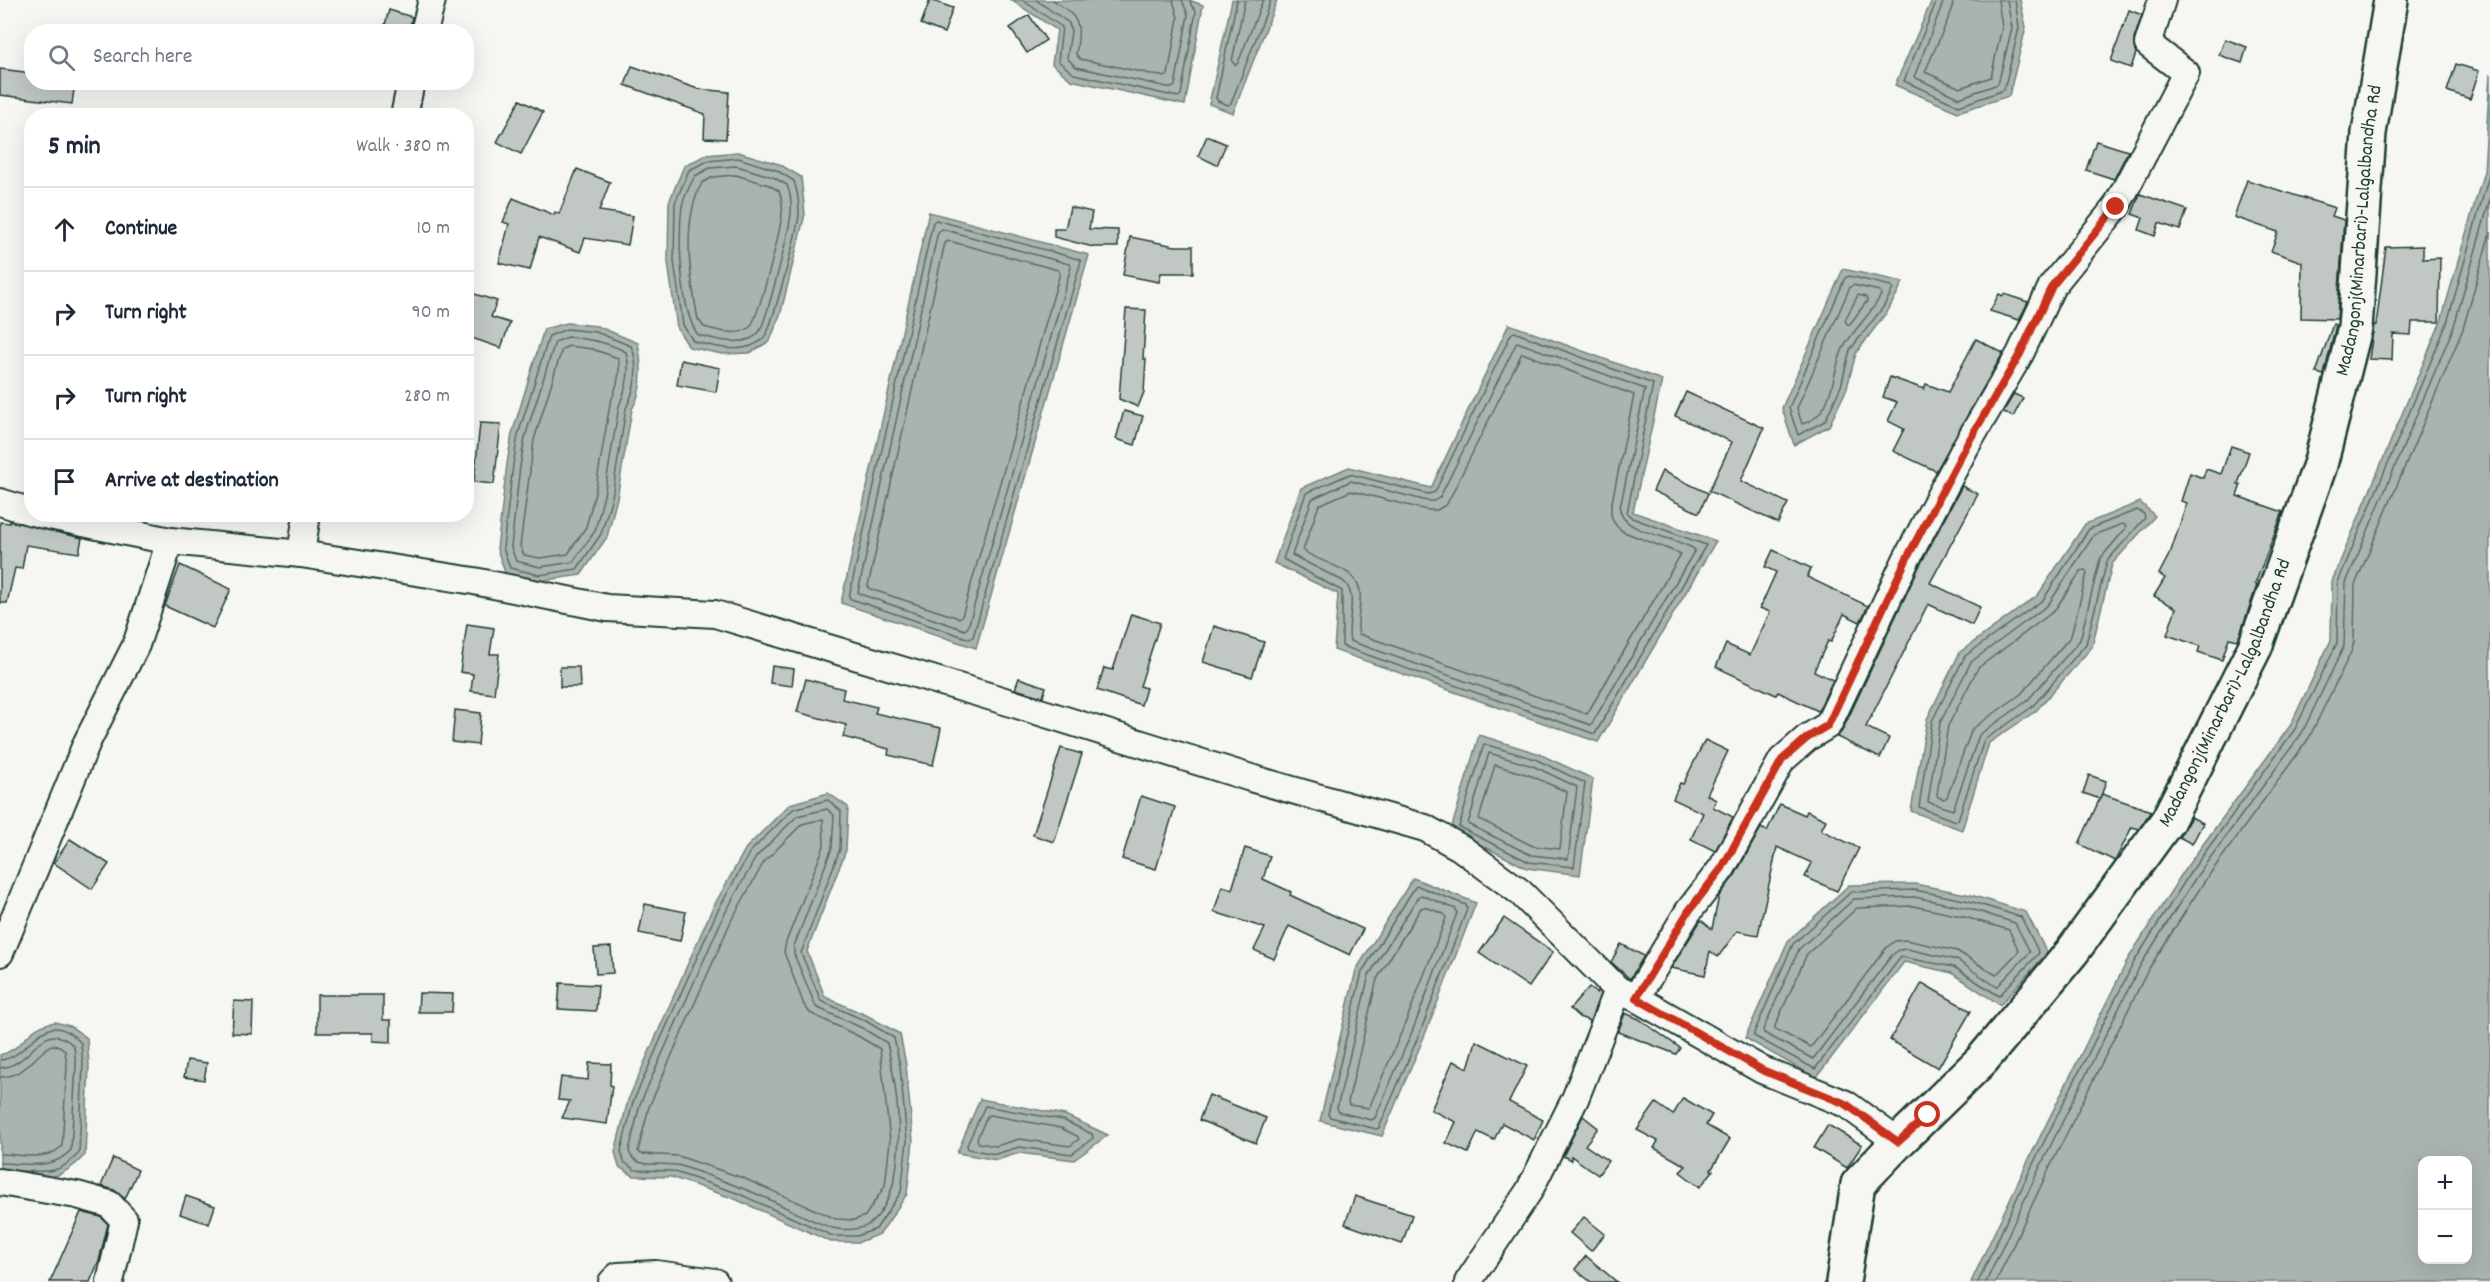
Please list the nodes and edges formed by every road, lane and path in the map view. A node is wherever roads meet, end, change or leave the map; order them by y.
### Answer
1 (432, 0) edge
2 (2162, 0) edge
3 (2391, 0) edge
4 (426, 24) edge
5 (409, 90) edge
6 (406, 108) edge
7 (0, 502) edge
8 (24, 510) edge
9 (79, 522) edge
10 (306, 522) edge
11 (170, 541) junction
12 (301, 554) junction
13 (0, 953) edge
14 (1627, 994) junction
15 (1898, 1142) junction
16 (0, 1182) edge
17 (110, 1282) edge
18 (612, 1282) edge
19 (715, 1282) edge
20 (1468, 1282) edge
21 (1843, 1282) edge

1 - 4 street
2 - 14 street
3 - 15 main road, Madangonj(Minarbari)-Lalgalbandha Rd
5 - 6 street
7 - 8 street
9 - 11 street
10 - 12 street
11 - 12 street
11 - 13 street
12 - 14 street
14 - 15 street
14 - 20 street
15 - 21 main road, Madangonj(Minarbari)-Lalgalbandha Rd
16 - 17 street
18 - 19 street

